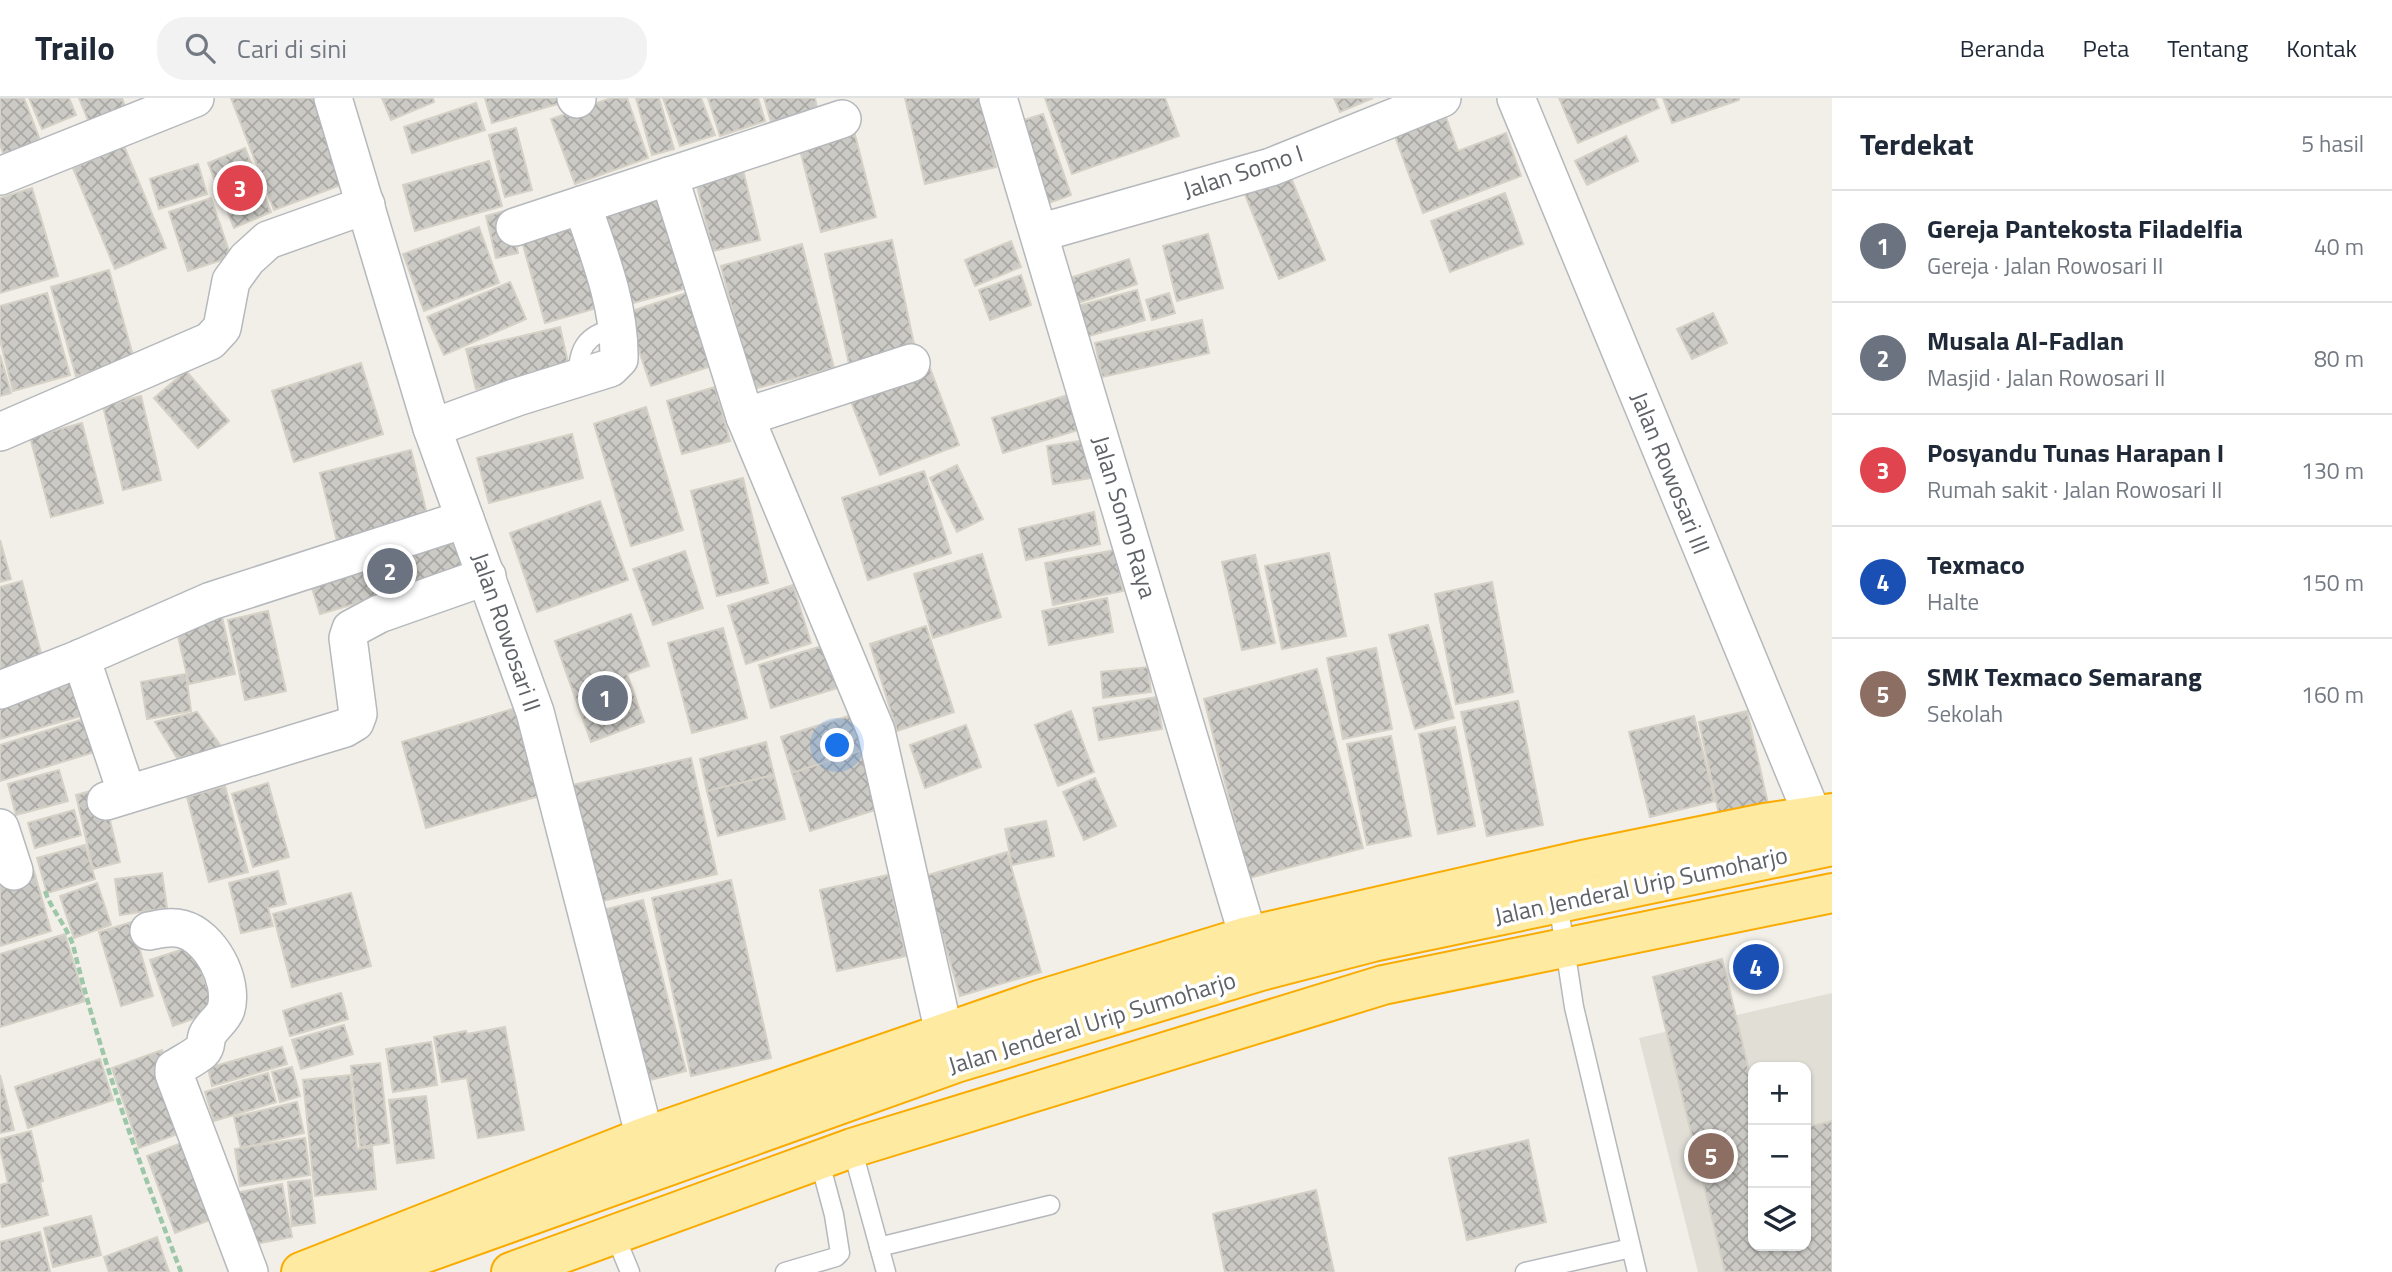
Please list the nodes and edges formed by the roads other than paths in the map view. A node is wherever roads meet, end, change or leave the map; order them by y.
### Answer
1 (195, 98) edge
2 (333, 98) edge
3 (998, 98) edge
4 (1442, 98) edge
5 (1516, 98) edge
6 (842, 118) dead end
7 (0, 176) edge
8 (669, 176) junction
9 (366, 205) junction
10 (582, 205) junction
11 (515, 227) dead end
12 (1039, 233) junction
13 (911, 363) dead end
14 (746, 417) junction
15 (432, 428) junction
16 (0, 432) edge
17 (465, 519) junction
18 (487, 576) junction
19 (81, 658) junction
20 (0, 690) edge
21 (0, 828) edge
22 (1826, 831) edge
23 (14, 871) road end
24 (1832, 893) edge
25 (1558, 902) junction
26 (149, 930) dead end
27 (1248, 936) junction
28 (1565, 947) junction
29 (944, 1033) junction
30 (645, 1137) junction
31 (835, 1154) junction
32 (654, 1173) junction
33 (1050, 1205) dead end
34 (614, 1233) junction
35 (879, 1247) junction
36 (1632, 1248) junction
37 (522, 1270) edge
38 (248, 1272) edge
39 (301, 1272) edge
40 (373, 1272) edge
41 (630, 1272) edge
42 (785, 1272) edge
43 (886, 1272) edge
44 (1525, 1272) edge
45 (1637, 1272) edge

1 - 7 street
2 - 9 street, Jalan Rowosari II
3 - 12 street, Jalan Somo Raya
4 - 12 street, Jalan Somo I
5 - 22 street, Jalan Rowosari III
6 - 8 street
8 - 10 street
8 - 14 street
9 - 15 street, Jalan Rowosari II
9 - 16 street
10 - 11 street
10 - 15 street
12 - 27 street, Jalan Somo Raya
13 - 14 street
14 - 29 street
15 - 17 street, Jalan Rowosari II
17 - 18 street, Jalan Rowosari II
17 - 19 street
18 - 19 street
18 - 30 street, Jalan Rowosari II
19 - 20 street
21 - 23 street
22 - 25 highway, Jalan Jenderal Urip Sumoharjo
22 - 27 highway
24 - 28 highway, Jalan Jenderal Urip Sumoharjo
25 - 28 lane
25 - 32 highway, Jalan Jenderal Urip Sumoharjo
26 - 38 street
27 - 29 highway
28 - 31 highway, Jalan Jenderal Urip Sumoharjo
28 - 36 lane
29 - 30 highway
30 - 32 street, Jalan Rowosari II
30 - 39 highway
31 - 34 highway, Jalan Jenderal Urip Sumoharjo
31 - 35 lane
31 - 42 lane
32 - 40 highway, Jalan Jenderal Urip Sumoharjo
33 - 35 lane
34 - 37 highway, Jalan Jenderal Urip Sumoharjo
34 - 41 lane
35 - 43 lane
36 - 44 lane
36 - 45 lane

